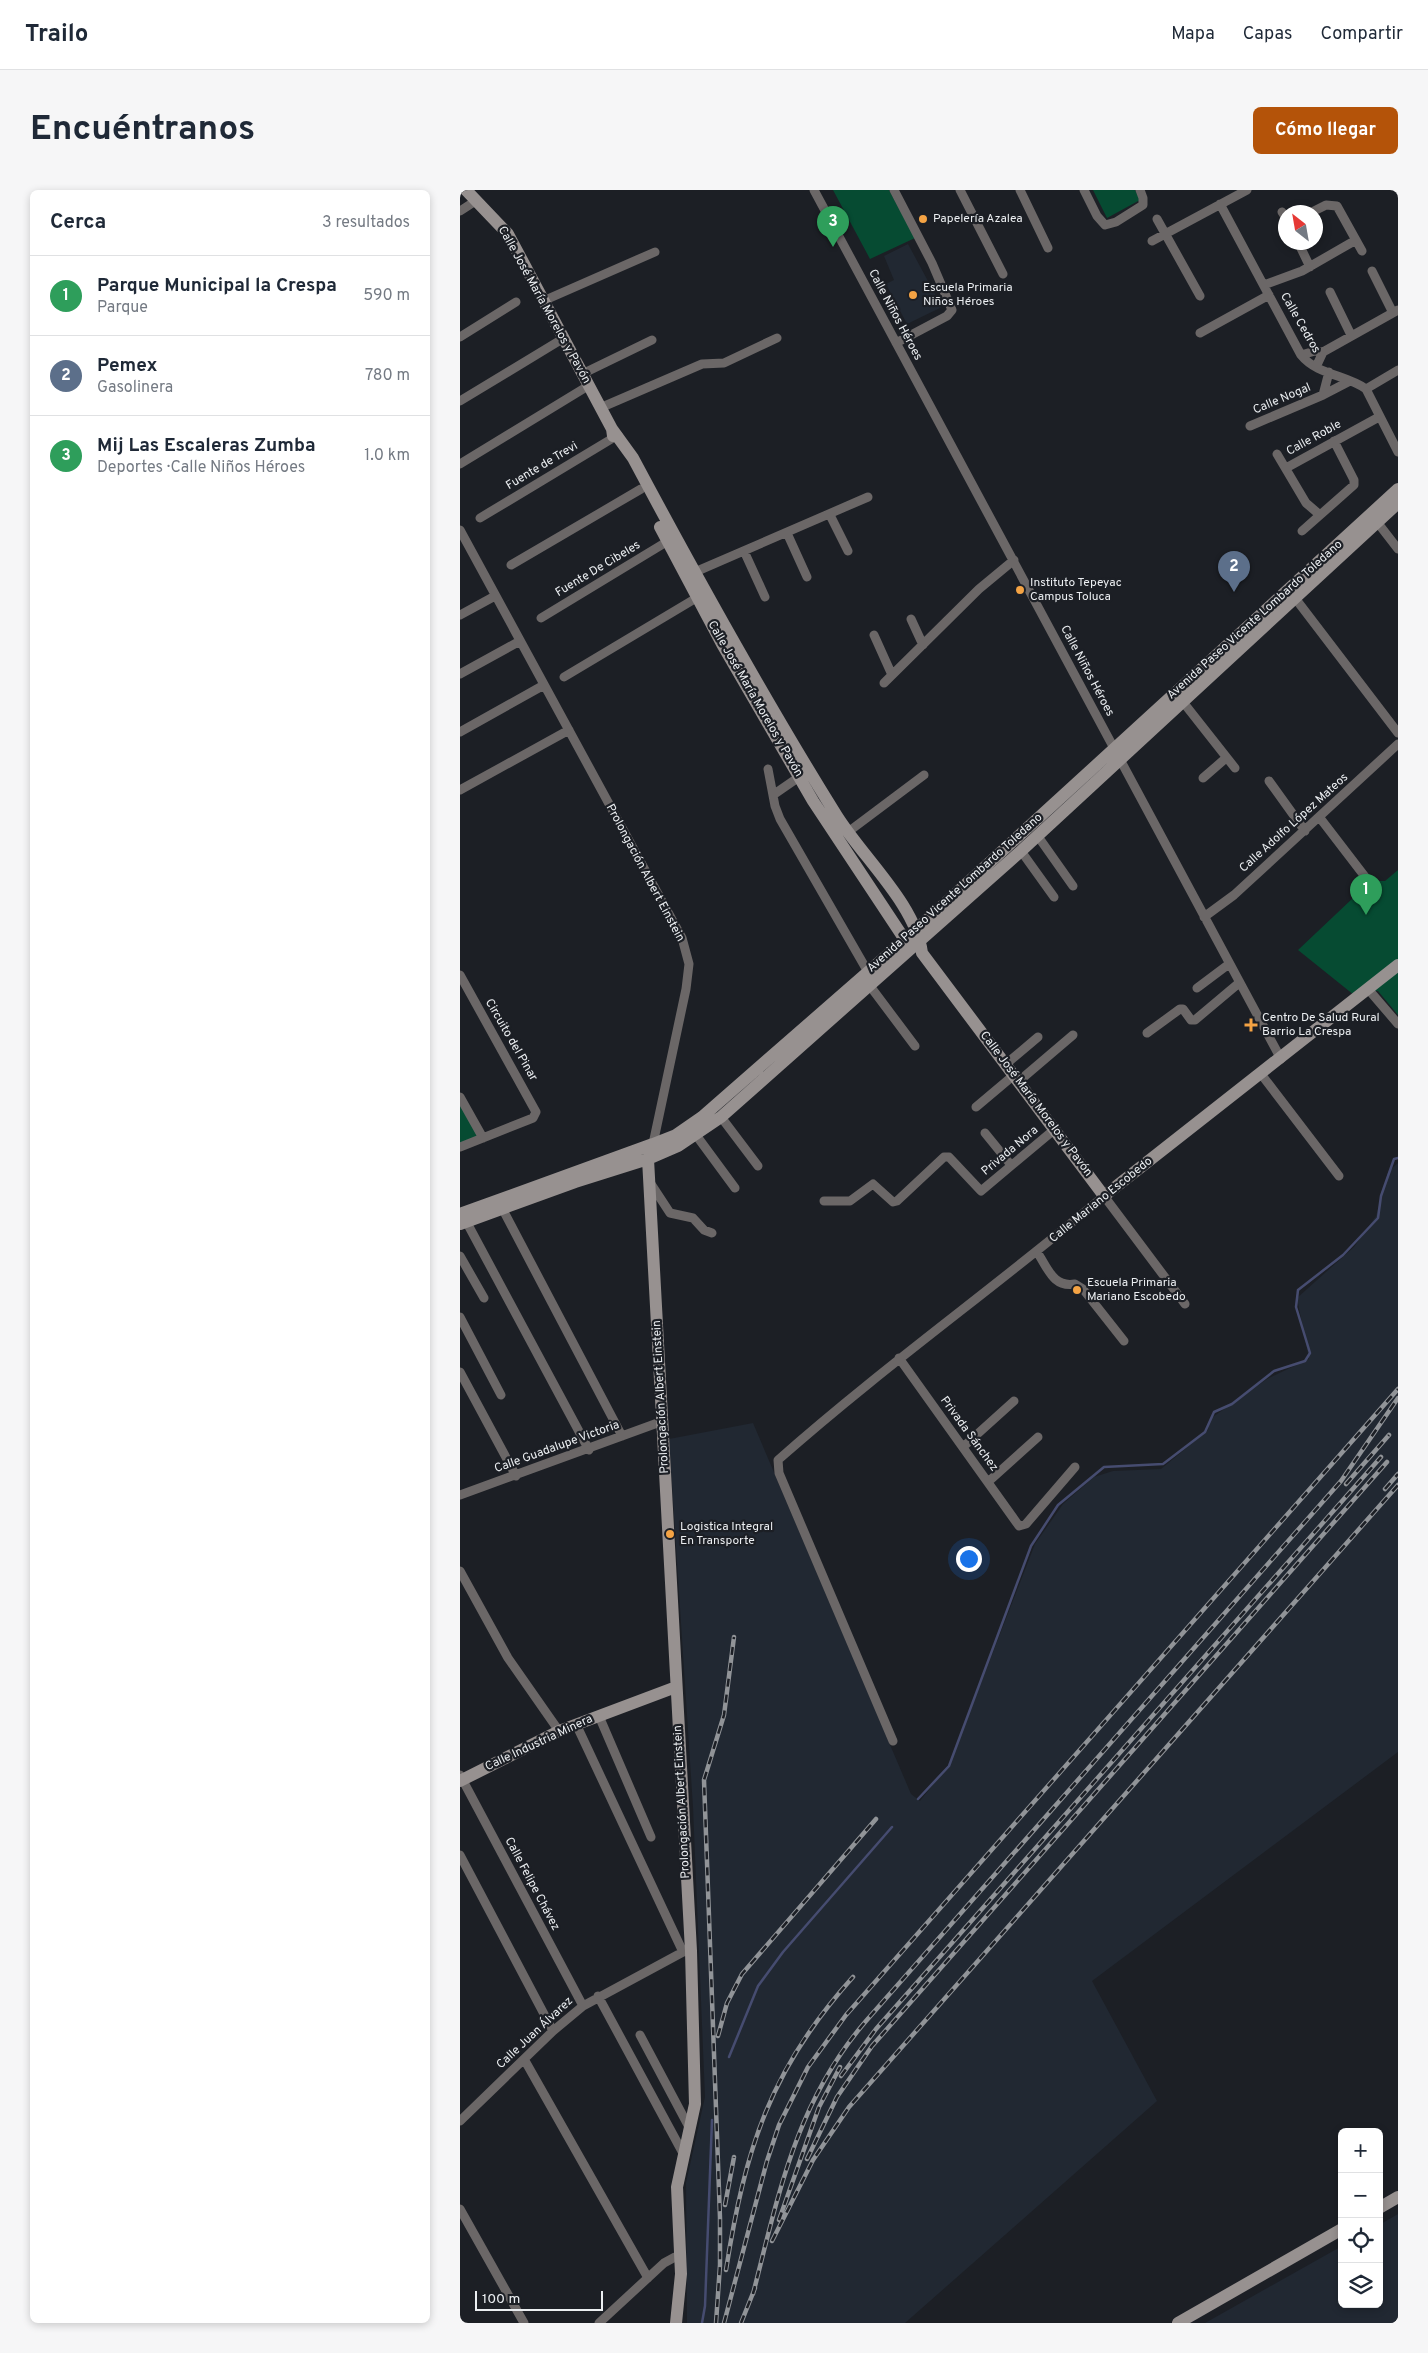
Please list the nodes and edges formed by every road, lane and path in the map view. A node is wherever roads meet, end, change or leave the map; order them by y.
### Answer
1 (466, 190) edge
2 (815, 190) edge
3 (894, 190) edge
4 (960, 190) edge
5 (1020, 190) edge
6 (1084, 190) edge
7 (1140, 190) edge
8 (1247, 190) edge
9 (477, 200) junction
10 (1220, 204) junction
11 (1323, 206) edge
12 (460, 211) edge
13 (1157, 219) dead end
14 (1166, 234) junction
15 (1356, 240) junction
16 (1152, 241) dead end
17 (1048, 248) dead end
18 (1302, 250) edge
19 (1362, 251) dead end
20 (655, 252) dead end
21 (1310, 267) junction
22 (1372, 271) dead end
23 (1003, 274) dead end
24 (1264, 285) junction
25 (1330, 292) dead end
26 (1269, 295) junction
27 (1200, 296) dead end
28 (543, 301) junction
29 (516, 302) dead end
30 (1395, 311) edge
31 (1200, 333) dead end
32 (1351, 335) junction
33 (460, 337) edge
34 (564, 338) junction
35 (777, 338) dead end
36 (652, 340) dead end
37 (896, 343) junction
38 (1323, 352) junction
39 (1302, 355) junction
40 (1316, 367) junction
41 (1398, 370) edge
42 (1329, 372) junction
43 (582, 374) junction
44 (1350, 380) junction
45 (588, 386) junction
46 (1366, 389) junction
47 (1324, 395) junction
48 (460, 400) edge
49 (600, 408) junction
50 (1379, 418) junction
51 (1250, 426) dead end
52 (614, 434) junction
53 (1334, 441) junction
54 (1398, 452) edge
55 (1277, 454) dead end
56 (460, 464) edge
57 (1286, 468) junction
58 (641, 489) junction
59 (1398, 489) edge
60 (868, 497) dead end
61 (1398, 504) edge
62 (830, 515) junction
63 (1320, 515) junction
64 (480, 518) dead end
65 (1374, 518) junction
66 (460, 530) edge
67 (1302, 530) dead end
68 (787, 533) junction
69 (668, 541) junction
70 (1398, 549) edge
71 (848, 551) dead end
72 (744, 552) junction
73 (1014, 560) junction
74 (511, 565) dead end
75 (695, 572) junction
76 (807, 577) dead end
77 (495, 596) junction
78 (698, 597) junction
79 (764, 597) dead end
80 (1295, 598) junction
81 (460, 615) edge
82 (541, 618) dead end
83 (911, 619) dead end
84 (874, 635) dead end
85 (520, 641) junction
86 (923, 645) junction
87 (460, 674) edge
88 (892, 675) junction
89 (564, 677) dead end
90 (884, 683) dead end
91 (544, 685) junction
92 (1183, 702) junction
93 (569, 730) junction
94 (460, 732) edge
95 (1398, 733) edge
96 (1398, 744) edge
97 (1117, 753) junction
98 (1226, 758) junction
99 (1235, 768) dead end
100 (768, 769) dead end
101 (924, 775) dead end
102 (799, 777) junction
103 (1203, 778) dead end
104 (1269, 781) dead end
105 (460, 790) edge
106 (773, 795) junction
107 (818, 798) junction
108 (1320, 818) junction
109 (1305, 831) junction
110 (848, 832) junction
111 (1037, 835) junction
112 (1020, 850) junction
113 (1366, 878) dead end
114 (1073, 886) dead end
115 (1054, 897) dead end
116 (1204, 917) junction
117 (915, 942) junction
118 (1229, 964) junction
119 (1398, 965) edge
120 (868, 972) junction
121 (460, 975) edge
122 (1239, 983) junction
123 (463, 986) edge
124 (870, 986) junction
125 (1198, 988) dead end
126 (1368, 989) junction
127 (1398, 1024) edge
128 (1147, 1033) dead end
129 (1073, 1035) dead end
130 (1038, 1037) dead end
131 (915, 1046) dead end
132 (1280, 1059) junction
133 (1006, 1064) junction
134 (1261, 1074) junction
135 (1017, 1078) junction
136 (460, 1097) edge
137 (976, 1107) dead end
138 (721, 1117) junction
139 (1055, 1129) junction
140 (985, 1133) dead end
141 (696, 1135) junction
142 (483, 1138) junction
143 (653, 1144) junction
144 (460, 1147) edge
145 (648, 1159) junction
146 (1011, 1165) junction
147 (758, 1166) dead end
148 (1339, 1176) dead end
149 (649, 1182) junction
150 (735, 1188) dead end
151 (1104, 1196) junction
152 (824, 1201) dead end
153 (502, 1208) junction
154 (462, 1220) edge
155 (712, 1233) dead end
156 (1037, 1252) junction
157 (460, 1256) edge
158 (484, 1298) dead end
159 (1185, 1304) dead end
160 (460, 1317) edge
161 (1124, 1341) dead end
162 (899, 1358) junction
163 (460, 1372) edge
164 (501, 1395) dead end
165 (1014, 1401) dead end
166 (663, 1421) junction
167 (622, 1436) junction
168 (1038, 1437) dead end
169 (963, 1447) junction
170 (589, 1450) junction
171 (1076, 1467) dead end
172 (516, 1476) junction
173 (988, 1482) junction
174 (461, 1493) edge
175 (460, 1571) edge
176 (676, 1687) junction
177 (599, 1716) junction
178 (576, 1724) junction
179 (559, 1731) junction
180 (893, 1741) dead end
181 (461, 1778) edge
182 (650, 1837) dead end
183 (460, 1855) edge
184 (687, 1951) junction
185 (598, 1996) junction
186 (583, 2006) junction
187 (553, 2031) junction
188 (640, 2035) dead end
189 (524, 2059) junction
190 (460, 2121) edge
191 (690, 2129) junction
192 (684, 2155) junction
193 (1398, 2197) edge
194 (1383, 2206) edge
195 (460, 2209) edge
196 (1338, 2231) edge
197 (680, 2257) junction
198 (648, 2278) junction
199 (524, 2323) edge
200 (599, 2323) edge
201 (676, 2323) edge
202 (1178, 2323) edge

1 - 9 main road, Calle José María Morelos y Pavón
2 - 37 street, Calle Niños Héroes
3 - 37 street
4 - 23 street
5 - 17 street
6 - 7 street
8 - 10 street
9 - 12 street
9 - 28 main road, Calle José María Morelos y Pavón
10 - 14 street
10 - 24 street, Calle Cedros
11 - 15 street
13 - 14 street
14 - 16 street
14 - 27 street
15 - 19 street
15 - 21 street
18 - 21 street
20 - 28 street
21 - 24 street
22 - 30 street
24 - 26 street, Calle Cedros
25 - 32 street
26 - 31 street
26 - 39 street, Calle Cedros
28 - 34 main road, Calle José María Morelos y Pavón
29 - 33 street
30 - 32 street
32 - 38 street
34 - 43 main road, Calle José María Morelos y Pavón
34 - 48 street
35 - 49 street
36 - 43 street
37 - 73 street, Calle Niños Héroes
38 - 39 street
38 - 40 street
39 - 40 street, Calle Cedros
40 - 42 street, Calle Cedros
41 - 46 street
42 - 44 street, Calle Cedros
42 - 47 street, Calle Nogal
43 - 45 main road, Calle José María Morelos y Pavón
44 - 46 street, Calle Cedros
44 - 47 street, Calle Nogal
45 - 49 main road, Calle José María Morelos y Pavón
45 - 56 street
46 - 50 street
47 - 51 street, Calle Nogal
49 - 52 main road, Calle José María Morelos y Pavón
50 - 53 street, Calle Roble
50 - 54 street
52 - 58 main road, Calle José María Morelos y Pavón
52 - 64 street, Fuente de Trevi
52 - 75 main road, Calle José María Morelos y Pavón
53 - 57 street, Calle Roble
53 - 63 street
55 - 57 street
57 - 63 street, Calle Roble
58 - 69 main road, Calle José María Morelos y Pavón
58 - 74 street
59 - 65 main road, Avenida Paseo Vicente Lombardo Toledano
60 - 62 street
61 - 65 main road, Avenida Paseo Vicente Lombardo Toledano
62 - 68 street
62 - 71 street
63 - 67 street
65 - 70 street
65 - 80 main road, Avenida Paseo Vicente Lombardo Toledano
65 - 97 main road, Avenida Paseo Vicente Lombardo Toledano
66 - 77 street, Prolongación Albert Einstein
68 - 72 street
68 - 76 street
69 - 78 main road, Calle José María Morelos y Pavón
69 - 82 street, Fuente De Cibeles
72 - 75 street
72 - 79 street
73 - 86 street
73 - 97 street, Calle Niños Héroes
75 - 107 main road, Calle José María Morelos y Pavón
77 - 81 street
77 - 85 street, Prolongación Albert Einstein
78 - 89 street
78 - 102 main road, Calle José María Morelos y Pavón
80 - 92 main road, Avenida Paseo Vicente Lombardo Toledano
80 - 95 street
83 - 86 street
84 - 88 street
85 - 87 street
85 - 91 street, Prolongación Albert Einstein
86 - 88 street
88 - 90 street
91 - 93 street, Prolongación Albert Einstein
91 - 94 street
92 - 97 main road, Avenida Paseo Vicente Lombardo Toledano
92 - 98 street
93 - 105 street
93 - 143 street, Prolongación Albert Einstein
96 - 108 street, Calle Adolfo López Mateos
97 - 111 main road, Avenida Paseo Vicente Lombardo Toledano
97 - 116 street, Calle Niños Héroes
97 - 117 main road, Avenida Paseo Vicente Lombardo Toledano
98 - 99 street
98 - 103 street
100 - 106 street
101 - 110 street
102 - 106 street
102 - 107 main road, Calle José María Morelos y Pavón
104 - 109 street
106 - 120 street
107 - 110 main road, Calle José María Morelos y Pavón
107 - 117 main road, Calle José María Morelos y Pavón
108 - 109 street, Calle Adolfo López Mateos
108 - 113 street
109 - 116 street, Calle Adolfo López Mateos
110 - 117 main road, Calle José María Morelos y Pavón
111 - 112 main road, Avenida Paseo Vicente Lombardo Toledano
111 - 114 street
112 - 115 street
112 - 117 main road, Avenida Paseo Vicente Lombardo Toledano
116 - 118 street, Calle Niños Héroes
117 - 120 main road, Avenida Paseo Vicente Lombardo Toledano
117 - 124 main road, Avenida Paseo Vicente Lombardo Toledano
117 - 133 main road, Calle José María Morelos y Pavón
118 - 122 street, Calle Niños Héroes
118 - 125 street
119 - 126 main road, Calle Mariano Escobedo
120 - 143 main road, Avenida Paseo Vicente Lombardo Toledano
121 - 123 street, Circuito del Pinar
122 - 128 street
122 - 132 street, Calle Niños Héroes
123 - 142 street, Circuito del Pinar
124 - 131 street
124 - 138 main road, Avenida Paseo Vicente Lombardo Toledano
126 - 127 street
126 - 132 main road, Calle Mariano Escobedo
129 - 135 street
130 - 133 street
132 - 134 main road, Calle Mariano Escobedo
133 - 135 main road, Calle José María Morelos y Pavón
134 - 148 street
134 - 151 main road, Calle Mariano Escobedo
135 - 137 street
135 - 139 main road, Calle José María Morelos y Pavón
136 - 142 street
138 - 141 main road, Avenida Paseo Vicente Lombardo Toledano
138 - 147 street
139 - 146 street, Privada Nora
139 - 151 main road, Calle José María Morelos y Pavón
140 - 146 street
141 - 145 main road, Avenida Paseo Vicente Lombardo Toledano
141 - 150 street
142 - 144 street
143 - 145 main road, Prolongación Albert Einstein
143 - 154 main road, Avenida Paseo Vicente Lombardo Toledano
145 - 149 main road, Prolongación Albert Einstein
145 - 153 main road, Avenida Paseo Vicente Lombardo Toledano
146 - 152 street, Privada Nora
149 - 155 street
149 - 166 main road, Prolongación Albert Einstein
151 - 156 street, Calle Mariano Escobedo
151 - 159 street, Calle José María Morelos y Pavón
153 - 154 main road, Avenida Paseo Vicente Lombardo Toledano
153 - 167 street
154 - 170 street
156 - 161 street
156 - 162 street, Calle Mariano Escobedo
157 - 158 street
160 - 164 street
162 - 169 street, Privada Sánchez
162 - 180 street, Calle Mariano Escobedo
163 - 172 street
165 - 169 street
166 - 167 street, Calle Guadalupe Victoria
166 - 176 main road, Prolongación Albert Einstein
167 - 170 street, Calle Guadalupe Victoria
168 - 173 street
169 - 173 street, Privada Sánchez
170 - 172 street, Calle Guadalupe Victoria
171 - 173 street, Privada Sánchez
172 - 174 street, Calle Guadalupe Victoria
175 - 179 street
176 - 177 main road, Calle Industria Minera
176 - 184 main road, Prolongación Albert Einstein
177 - 178 main road, Calle Industria Minera
177 - 182 street
178 - 179 main road, Calle Industria Minera
178 - 184 street
179 - 181 main road, Calle Industria Minera
181 - 186 street, Calle Felipe Chávez
183 - 187 street
184 - 185 street, Calle Juan Álvarez
184 - 191 main road, Prolongación Albert Einstein
185 - 186 street, Calle Juan Álvarez
185 - 192 street
186 - 187 street, Calle Juan Álvarez
187 - 189 street, Calle Juan Álvarez
188 - 191 street
189 - 190 street, Calle Juan Álvarez
189 - 198 street
191 - 192 main road, Prolongación Albert Einstein
192 - 197 main road, Prolongación Albert Einstein
193 - 194 main road
195 - 199 street
196 - 202 main road
197 - 198 street
197 - 201 main road, Prolongación Albert Einstein
198 - 200 street

